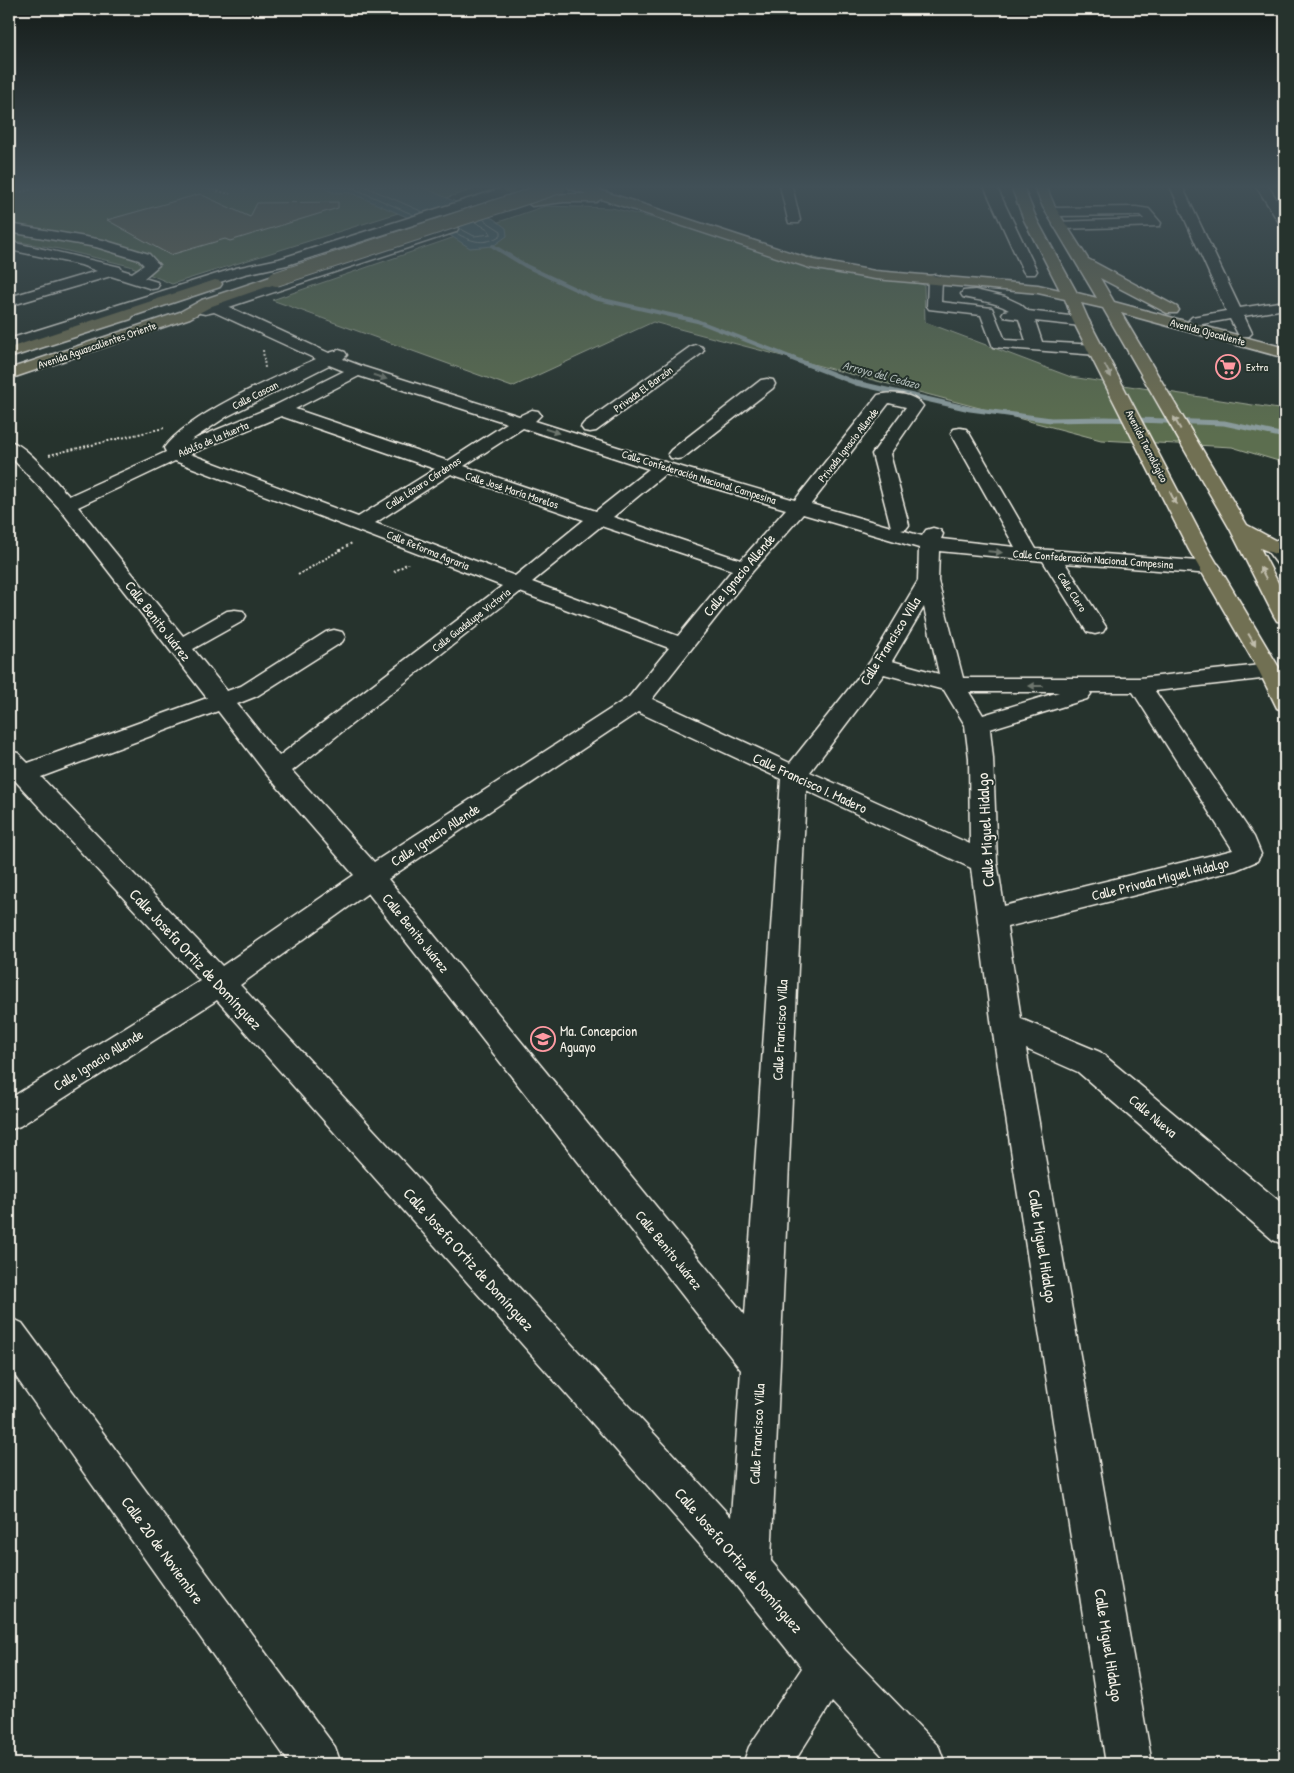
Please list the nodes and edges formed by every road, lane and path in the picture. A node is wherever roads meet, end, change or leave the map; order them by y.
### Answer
1 (110, 269) edge
2 (147, 269) edge
3 (248, 269) edge
4 (262, 269) edge
5 (294, 269) edge
6 (295, 269) edge
7 (325, 269) edge
8 (833, 269) edge
9 (908, 269) edge
10 (1035, 269) edge
11 (1056, 269) edge
12 (1087, 269) edge
13 (1095, 269) edge
14 (1213, 269) edge
15 (115, 270) junction
16 (1030, 271) joint
17 (272, 276) junction
18 (135, 278) junction
19 (996, 280) junction
20 (935, 285) junction
21 (1069, 290) junction
22 (172, 293) junction
23 (1106, 299) junction
24 (9, 302) edge
25 (218, 302) junction
26 (1285, 305) edge
27 (988, 311) junction
28 (1233, 313) junction
29 (1024, 315) junction
30 (1081, 320) junction
31 (1190, 321) junction
32 (82, 329) junction
33 (261, 329) junction
34 (1244, 333) junction
35 (9, 344) edge
36 (1285, 344) edge
37 (1035, 346) junction
38 (1134, 346) junction
39 (352, 350) junction
40 (696, 350) dead end
41 (1097, 350) junction
42 (9, 353) edge
43 (1285, 353) edge
44 (328, 360) junction
45 (358, 370) junction
46 (9, 374) edge
47 (767, 384) dead end
48 (267, 388) junction
49 (280, 410) junction
50 (537, 411) junction
51 (204, 421) junction
52 (521, 421) junction
53 (590, 427) junction
54 (960, 433) dead end
55 (15, 454) edge
56 (176, 455) junction
57 (670, 461) junction
58 (446, 468) junction
59 (803, 501) junction
60 (68, 505) junction
61 (599, 519) junction
62 (899, 524) junction
63 (368, 527) junction
64 (1240, 529) junction
65 (931, 539) junction
66 (1025, 547) junction
67 (1199, 550) junction
68 (1282, 550) edge
69 (1050, 556) junction
70 (744, 568) junction
71 (1211, 568) junction
72 (298, 575) dead end
73 (928, 581) junction
74 (516, 585) junction
75 (235, 616) dead end
76 (1285, 616) edge
77 (1095, 627) dead end
78 (334, 638) dead end
79 (681, 645) junction
80 (179, 648) junction
81 (879, 665) junction
82 (1270, 671) junction
83 (1140, 684) junction
84 (953, 685) junction
85 (1103, 686) junction
86 (222, 701) junction
87 (637, 702) junction
88 (1285, 703) edge
89 (977, 725) junction
90 (14, 766) edge
91 (277, 770) junction
92 (794, 775) junction
93 (984, 862) junction
94 (371, 876) junction
95 (992, 920) junction
96 (220, 984) junction
97 (1008, 1027) junction
98 (9, 1116) edge
99 (1285, 1228) edge
100 (9, 1336) edge
101 (761, 1365) junction
102 (749, 1568) junction
103 (829, 1666) junction
104 (318, 1764) edge
105 (766, 1764) edge
106 (922, 1764) edge
107 (1129, 1764) edge

1 - 15 street
2 - 18 street
3 - 22 street, Avenida Aguascalientes Oriente
4 - 32 main road
5 - 17 main road, Avenida Aguascalientes Oriente
6 - 17 main road, Avenida Aguascalientes Oriente, bridge
7 - 25 street, Avenida Aguascalientes Oriente
8 - 20 main road, Avenida Ojocaliente
9 - 19 main road, Avenida Ojocaliente
10 - 16 main road
11 - 21 main road, Avenida Tecnológico
12 - 23 main road
13 - 31 main road
14 - 28 street
15 - 18 street
15 - 24 street
16 - 19 main road
17 - 25 main road, Avenida Aguascalientes Oriente
17 - 32 main road, Avenida Aguascalientes Oriente
18 - 22 street
19 - 20 main road, Avenida Ojocaliente
19 - 21 main road, Avenida Ojocaliente
19 - 30 main road
20 - 27 street
20 - 29 street
21 - 23 main road, Avenida Ojocaliente
21 - 30 main road, Avenida Tecnológico
22 - 35 street, Avenida Aguascalientes Oriente
23 - 31 main road, Avenida Ojocaliente
23 - 38 main road
25 - 33 street, Calle Confederación Nacional Campesina
25 - 39 street, Calle Confederación Nacional Campesina
25 - 46 main road, Avenida Aguascalientes Oriente
26 - 28 street
27 - 29 street
27 - 37 street
28 - 31 street
28 - 34 street
29 - 30 street
29 - 37 street
30 - 41 main road, Avenida Tecnológico
31 - 34 main road, Avenida Ojocaliente
31 - 38 main road
31 - 43 main road, Avenida Ojocaliente
32 - 42 main road, Avenida Aguascalientes Oriente
33 - 44 street, Calle Confederación Nacional Campesina
33 - 48 path
34 - 36 main road, Avenida Ojocaliente
37 - 41 street
64 -> 38 main road
39 - 44 street, Calle Cascan
39 - 50 street, Calle Confederación Nacional Campesina
40 - 53 street, Privada El Barzón
41 -> 67 main road, Avenida Tecnológico
44 - 45 street, Calle Confederación Nacional Campesina
44 - 48 street, Calle Cascan
45 - 49 street, Adolfo de la Huerta
45 -> 52 street, Calle Confederación Nacional Campesina
47 - 57 street, Calle Guadalupe Victoria
48 - 51 street, Calle Cascan
49 - 56 street, Adolfo de la Huerta
49 - 58 street, Calle José María Morelos
50 - 52 street, Calle Lázaro Cárdenas
50 - 53 street, Calle Confederación Nacional Campesina
51 - 55 path
51 - 56 street, Calle Cascan
52 -> 57 street, Calle Confederación Nacional Campesina
52 - 58 street, Calle Lázaro Cárdenas
53 - 57 street, Calle Confederación Nacional Campesina
54 - 66 street
55 - 60 street, Calle Benito Juárez
56 - 60 street, Adolfo de la Huerta
56 - 63 street, Calle Reforma Agraria
57 - 59 street, Calle Confederación Nacional Campesina
57 - 61 street, Calle Guadalupe Victoria
58 - 61 street, Calle José María Morelos
58 - 63 street, Calle Lázaro Cárdenas
59 - 62 street, Calle Confederación Nacional Campesina
59 - 62 street, Privada Ignacio Allende
59 - 65 street, Calle Confederación Nacional Campesina
59 - 70 street, Calle Ignacio Allende
60 - 80 street, Calle Benito Juárez
61 - 70 street, Calle José María Morelos
61 - 74 street, Calle Guadalupe Victoria
62 - 65 street, Calle Confederación Nacional Campesina
63 - 72 path
63 - 74 street, Calle Reforma Agraria
64 - 68 main road
76 -> 64 main road
65 - 66 street, Calle Confederación Nacional Campesina
65 - 73 street, Calle Francisco Villa
66 - 67 street, Calle Confederación Nacional Campesina
66 - 69 street, Calle Confederación Nacional Campesina
67 - 71 main road, Avenida Tecnológico
69 - 71 street, Calle Confederación Nacional Campesina
69 - 77 street, Calle Clero
70 - 79 street, Calle Ignacio Allende
71 -> 82 main road, Avenida Tecnológico
73 - 81 street, Calle Francisco Villa
73 - 84 street, Calle Miguel Hidalgo
74 - 79 street, Calle Reforma Agraria
74 - 91 street, Calle Guadalupe Victoria
75 - 80 street
78 - 86 street
79 - 87 street, Calle Ignacio Allende
80 - 86 street, Calle Benito Juárez
81 - 84 street
81 - 92 street, Calle Francisco Villa
82 - 83 street
82 - 88 main road, Avenida Tecnológico
83 - 85 street
83 - 95 street, Calle Privada Miguel Hidalgo
85 -> 84 street
84 - 89 street, Calle Miguel Hidalgo
85 - 89 street
86 - 90 street
86 - 91 street, Calle Benito Juárez
87 - 92 street, Calle Francisco I. Madero
87 - 94 street, Calle Ignacio Allende
89 - 93 street, Calle Miguel Hidalgo
90 - 96 street, Calle Josefa Ortiz de Domínguez
91 - 94 street, Calle Benito Juárez
92 - 93 street, Calle Francisco I. Madero
92 - 101 street, Calle Francisco Villa
93 - 95 street, Calle Miguel Hidalgo
94 - 96 street, Calle Ignacio Allende
94 - 101 street, Calle Benito Juárez
95 - 97 street, Calle Miguel Hidalgo
96 - 98 street, Calle Ignacio Allende
96 - 102 street, Calle Josefa Ortiz de Domínguez
97 - 99 street, Calle Nueva
97 - 107 street, Calle Miguel Hidalgo
100 - 104 street, Calle 20 de Noviembre
101 - 102 street, Calle Francisco Villa
102 - 103 street, Calle Josefa Ortiz de Domínguez
103 - 105 street
103 - 106 street, Calle Josefa Ortiz de Domínguez

